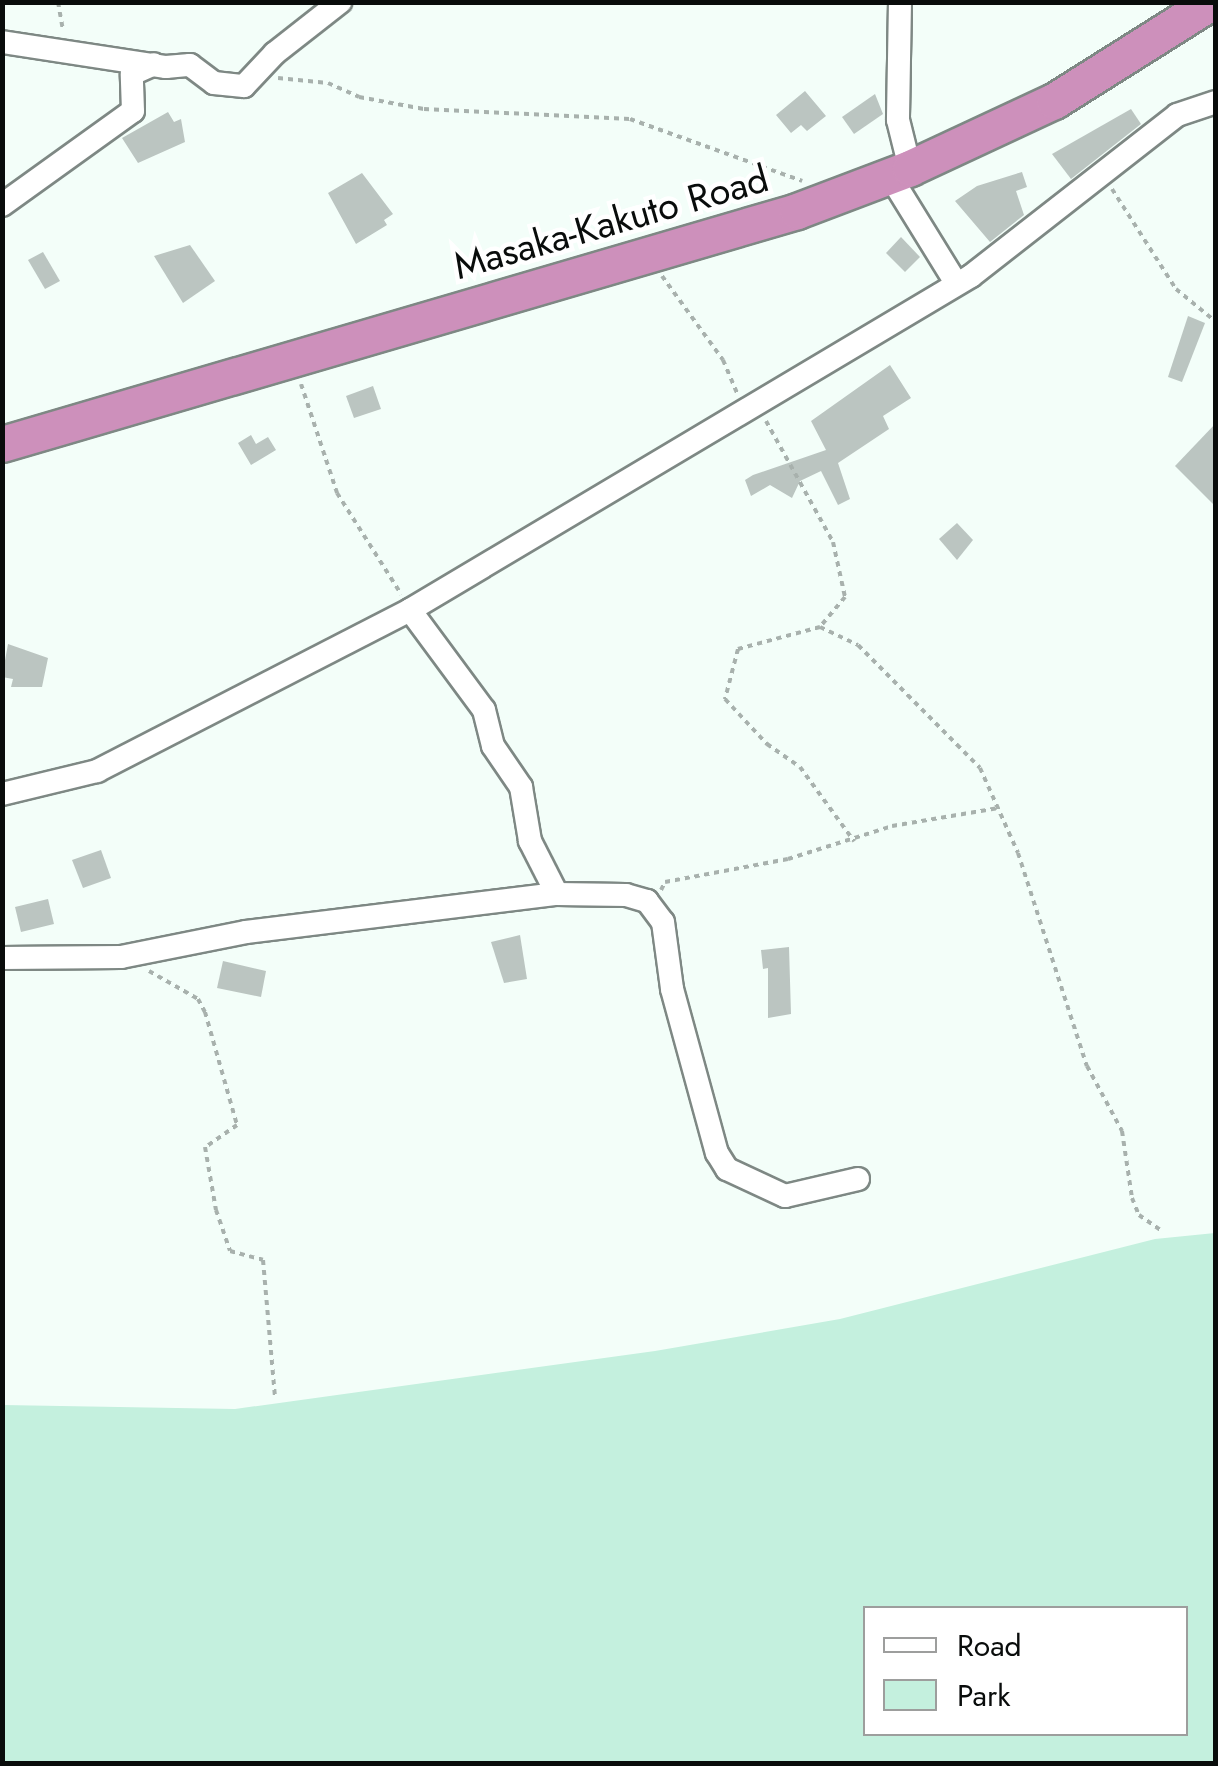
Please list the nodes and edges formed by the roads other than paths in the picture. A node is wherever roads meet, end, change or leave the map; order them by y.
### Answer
1 (340, 2) edge
2 (900, 2) edge
3 (1211, 2) edge
4 (2, 42) edge
5 (154, 64) junction
6 (1216, 102) edge
7 (900, 172) junction
8 (2, 205) edge
9 (956, 283) junction
10 (2, 444) edge
11 (410, 610) junction
12 (2, 794) edge
13 (557, 894) junction
14 (2, 958) edge
15 (858, 1179) dead end

1 - 5 street
2 - 7 street
3 - 7 highway, Masaka-Kakuto Road
4 - 5 street
5 - 8 street
6 - 9 street
7 - 9 street
7 - 10 highway, Masaka-Kakuto Road
9 - 11 street
11 - 12 street
11 - 13 street
13 - 14 street
13 - 15 street

